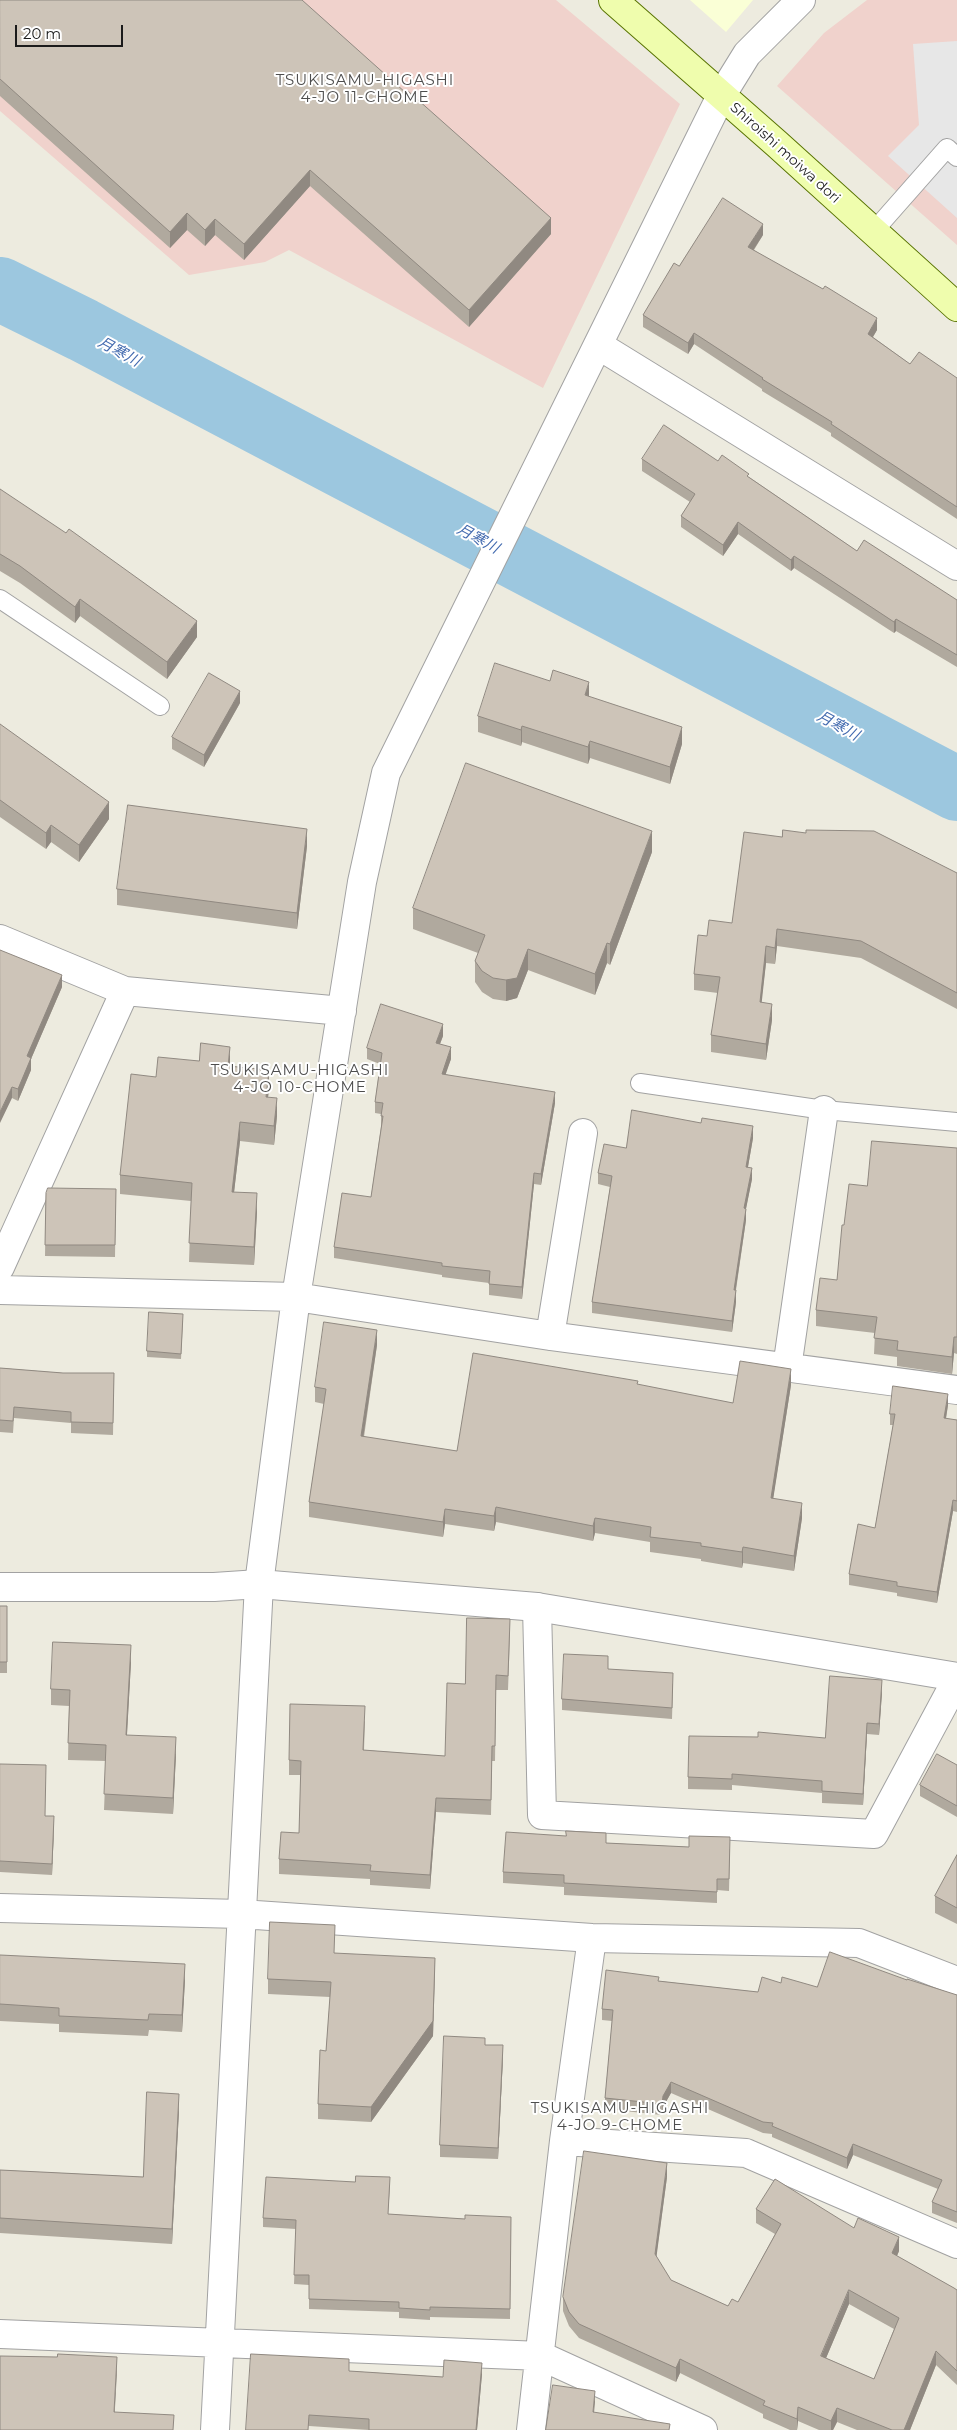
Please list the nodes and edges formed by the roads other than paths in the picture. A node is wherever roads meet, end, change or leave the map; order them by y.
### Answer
1 (613, 0) edge
2 (801, 0) edge
3 (721, 96) junction
4 (954, 150) edge
5 (873, 232) junction
6 (957, 307) edge
7 (598, 345) junction
8 (957, 566) edge
9 (0, 599) edge
10 (160, 706) dead end
11 (0, 939) edge
12 (125, 991) junction
13 (342, 1011) junction
14 (640, 1083) dead end
15 (824, 1110) junction
16 (957, 1122) edge
17 (582, 1133) dead end
18 (0, 1267) edge
19 (0, 1290) edge
20 (296, 1297) junction
21 (550, 1336) junction
22 (787, 1368) junction
23 (957, 1390) edge
24 (258, 1584) junction
25 (0, 1587) edge
26 (537, 1607) junction
27 (957, 1678) edge
28 (0, 1908) edge
29 (241, 1914) junction
30 (592, 1938) junction
31 (957, 1981) edge
32 (564, 2141) junction
33 (957, 2244) edge
34 (0, 2334) edge
35 (219, 2343) junction
36 (541, 2356) junction
37 (215, 2430) edge
38 (531, 2430) edge
39 (703, 2430) edge

1 - 3 main road, Shiroishi moiwa dori
2 - 3 street
3 - 5 main road, Shiroishi moiwa dori
3 - 7 street
4 - 5 lane
5 - 6 main road, Shiroishi moiwa dori
7 - 8 street
7 - 13 street
9 - 10 lane
11 - 12 street
12 - 13 street
12 - 18 street
13 - 20 street
14 - 15 lane
15 - 16 lane
15 - 22 street
17 - 21 street
19 - 20 street
20 - 21 street
20 - 24 street
21 - 22 street
22 - 23 street
24 - 25 street
24 - 26 street
24 - 29 street
26 - 27 street
26 - 27 street
28 - 29 street
29 - 30 street
29 - 35 street
30 - 31 street
30 - 32 street
32 - 33 street
32 - 36 street
34 - 35 street
35 - 36 street
35 - 37 street
36 - 38 street
36 - 39 street

